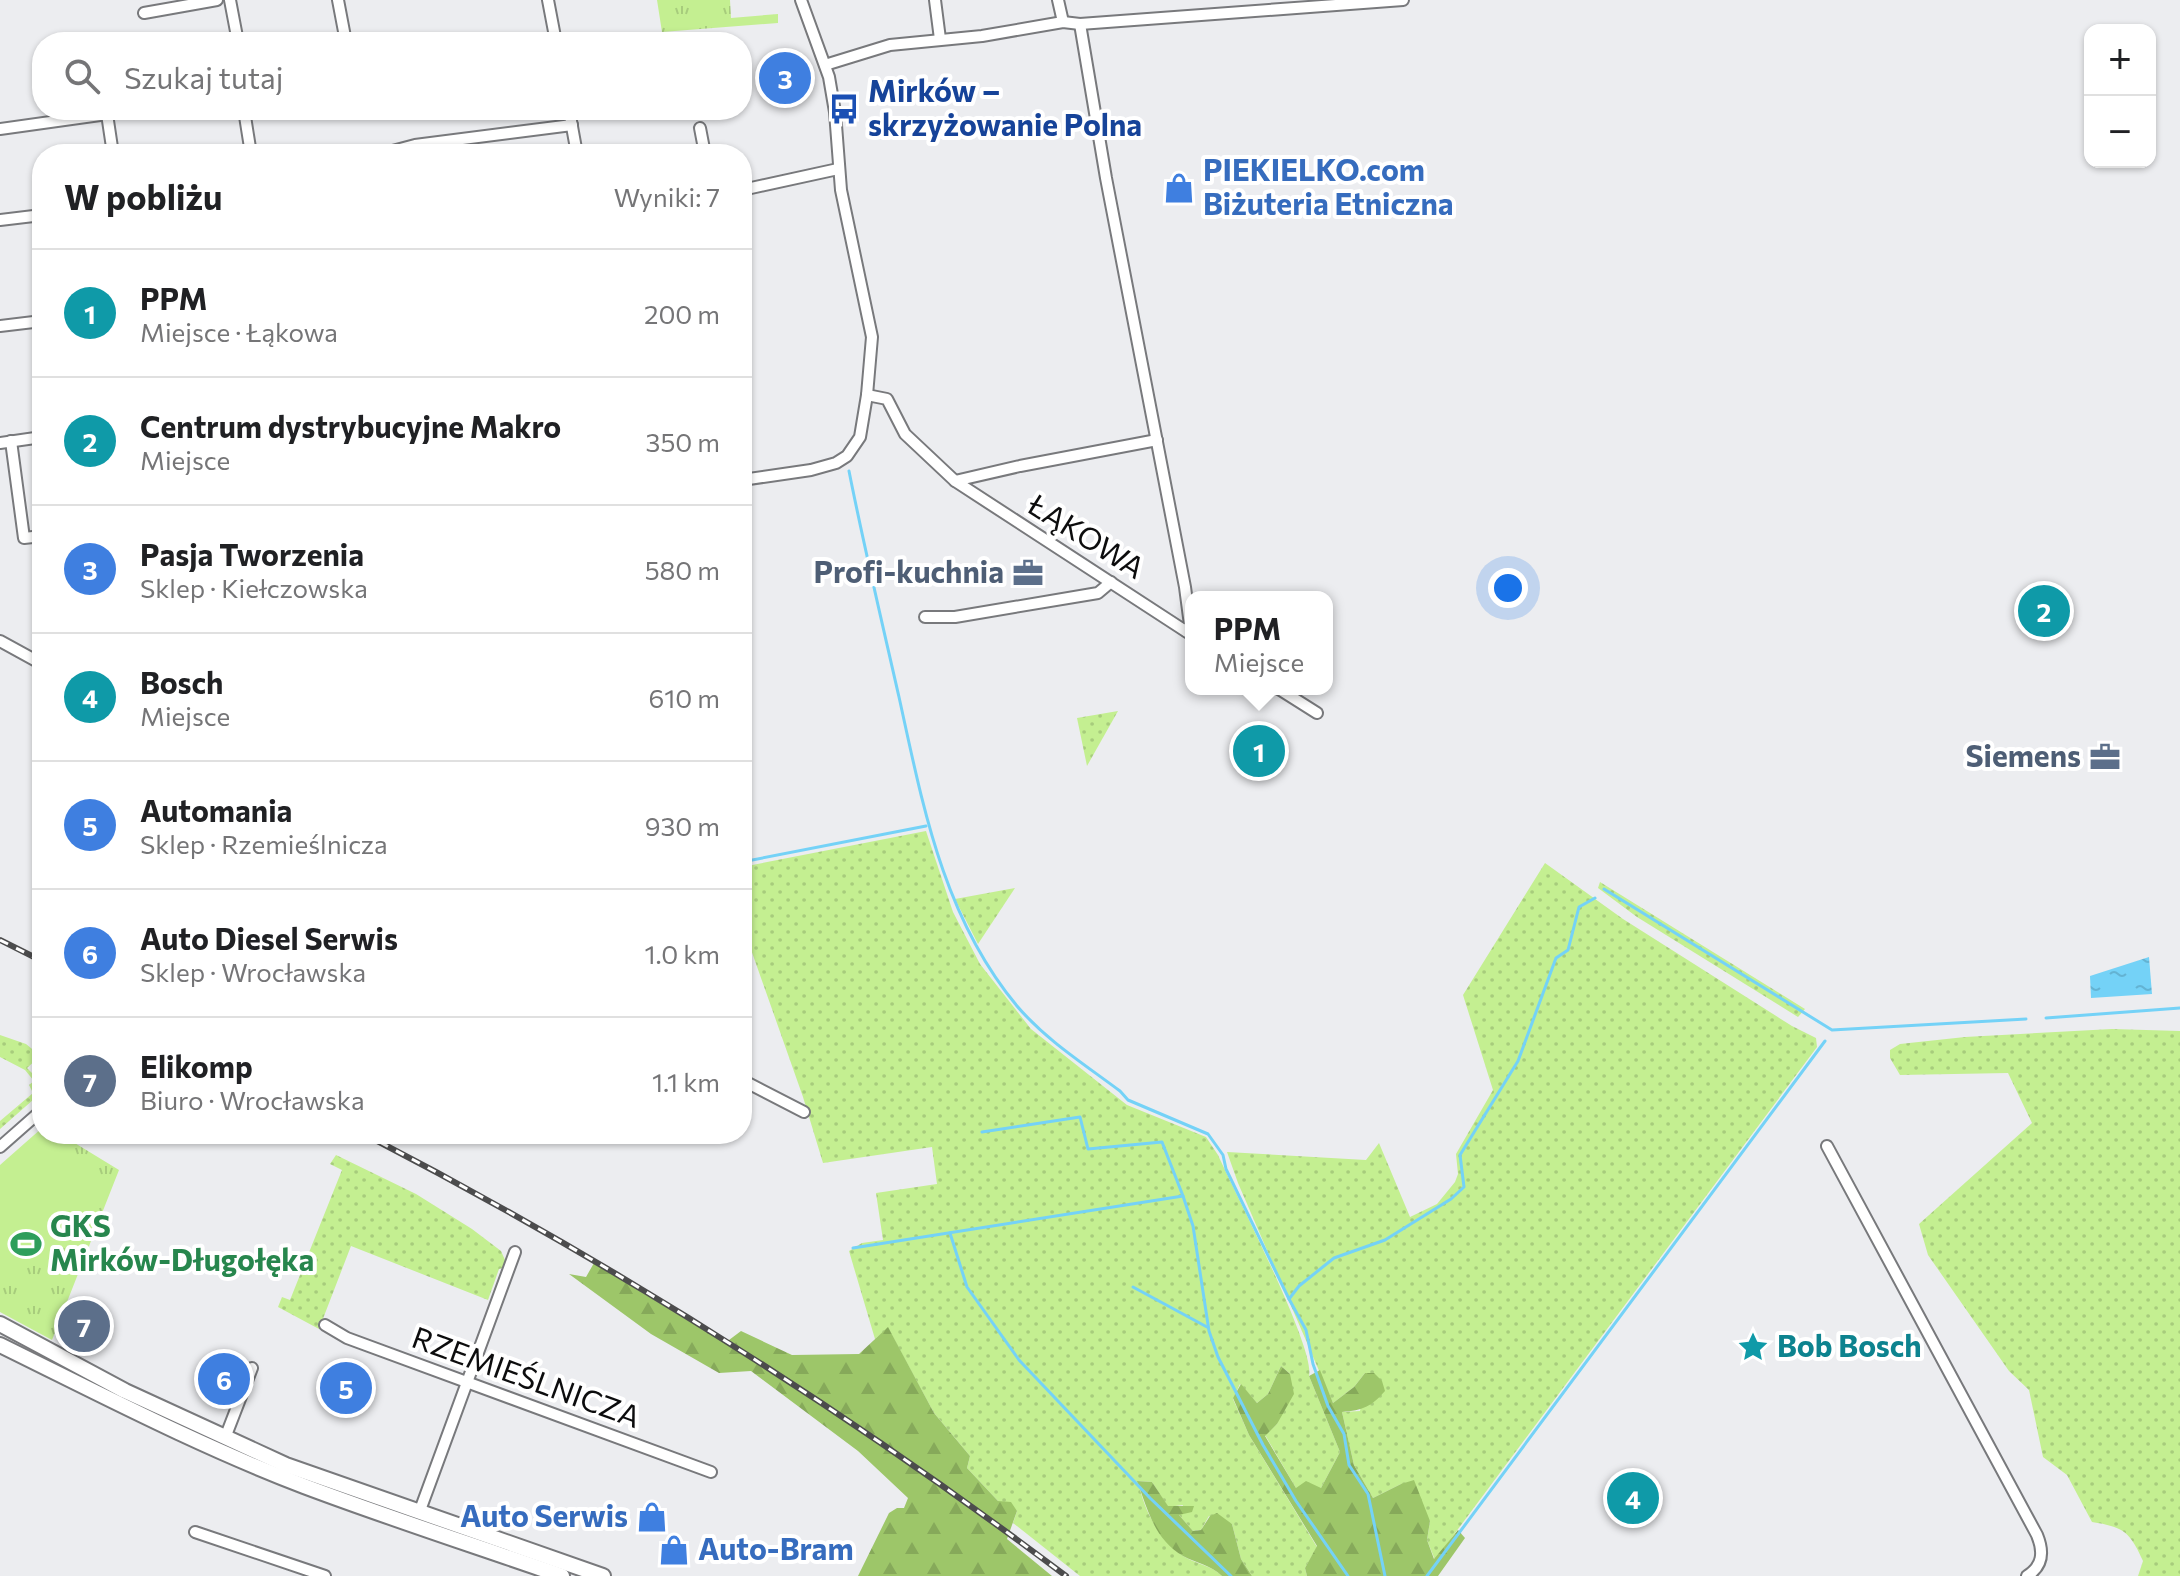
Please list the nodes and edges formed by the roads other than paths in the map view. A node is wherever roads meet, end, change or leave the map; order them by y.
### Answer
1 (217, 0) edge
2 (230, 0) edge
3 (338, 0) edge
4 (548, 0) edge
5 (801, 0) edge
6 (935, 0) edge
7 (1058, 0) edge
8 (1403, 0) edge
9 (144, 13) dead end
10 (1063, 22) junction
11 (1080, 24) junction
12 (236, 32) edge
13 (344, 32) edge
14 (554, 32) edge
15 (940, 39) junction
16 (825, 65) junction
17 (64, 120) edge
18 (108, 120) edge
19 (246, 120) edge
20 (571, 120) edge
21 (572, 125) junction
22 (700, 128) dead end
23 (0, 129) edge
24 (112, 144) edge
25 (249, 144) edge
26 (423, 144) edge
27 (575, 144) edge
28 (703, 144) edge
29 (838, 169) junction
30 (752, 188) edge
31 (32, 215) edge
32 (1, 217) edge
33 (32, 322) edge
34 (0, 326) edge
35 (867, 395) junction
36 (32, 438) edge
37 (1157, 440) junction
38 (5, 442) edge
39 (752, 479) edge
40 (955, 481) junction
41 (32, 537) edge
42 (1111, 582) junction
43 (1186, 591) edge
44 (925, 617) dead end
45 (1185, 630) edge
46 (0, 641) edge
47 (32, 659) edge
48 (1288, 695) edge
49 (1317, 713) dead end
50 (752, 1085) edge
51 (804, 1112) dead end
52 (32, 1119) edge
53 (1827, 1146) dead end
54 (0, 1147) edge
55 (515, 1252) dead end
56 (0, 1324) edge
57 (325, 1325) dead end
58 (0, 1345) edge
59 (252, 1368) dead end
60 (467, 1382) junction
61 (225, 1438) junction
62 (711, 1472) dead end
63 (419, 1513) junction
64 (195, 1532) dead end
65 (325, 1576) edge
66 (562, 1576) edge
67 (603, 1576) edge
68 (2027, 1576) edge

1 - 9 street
2 - 12 street
3 - 13 street
4 - 14 street
5 - 16 street
6 - 15 street
7 - 10 street
8 - 11 street
10 - 11 street
10 - 15 street
11 - 37 street
15 - 16 street
16 - 29 street
17 - 23 street
18 - 24 street
19 - 25 street
20 - 21 street
21 - 26 street
21 - 27 street
22 - 28 street
29 - 30 street
29 - 35 street
31 - 32 street
33 - 34 street
35 - 39 street
35 - 40 street, ŁĄKOWA
36 - 38 street
37 - 40 street, ŁĄKOWA
37 - 43 street
38 - 41 street
40 - 42 street, ŁĄKOWA
42 - 44 street
42 - 45 street, ŁĄKOWA
46 - 47 street
48 - 49 street
50 - 51 street
52 - 54 street
53 - 68 street
55 - 60 street
56 - 61 main road
57 - 60 street, RZEMIEŚLNICZA
58 - 66 main road
59 - 61 street
60 - 62 street, RZEMIEŚLNICZA
60 - 63 street
61 - 63 main road
63 - 67 main road
64 - 65 street

